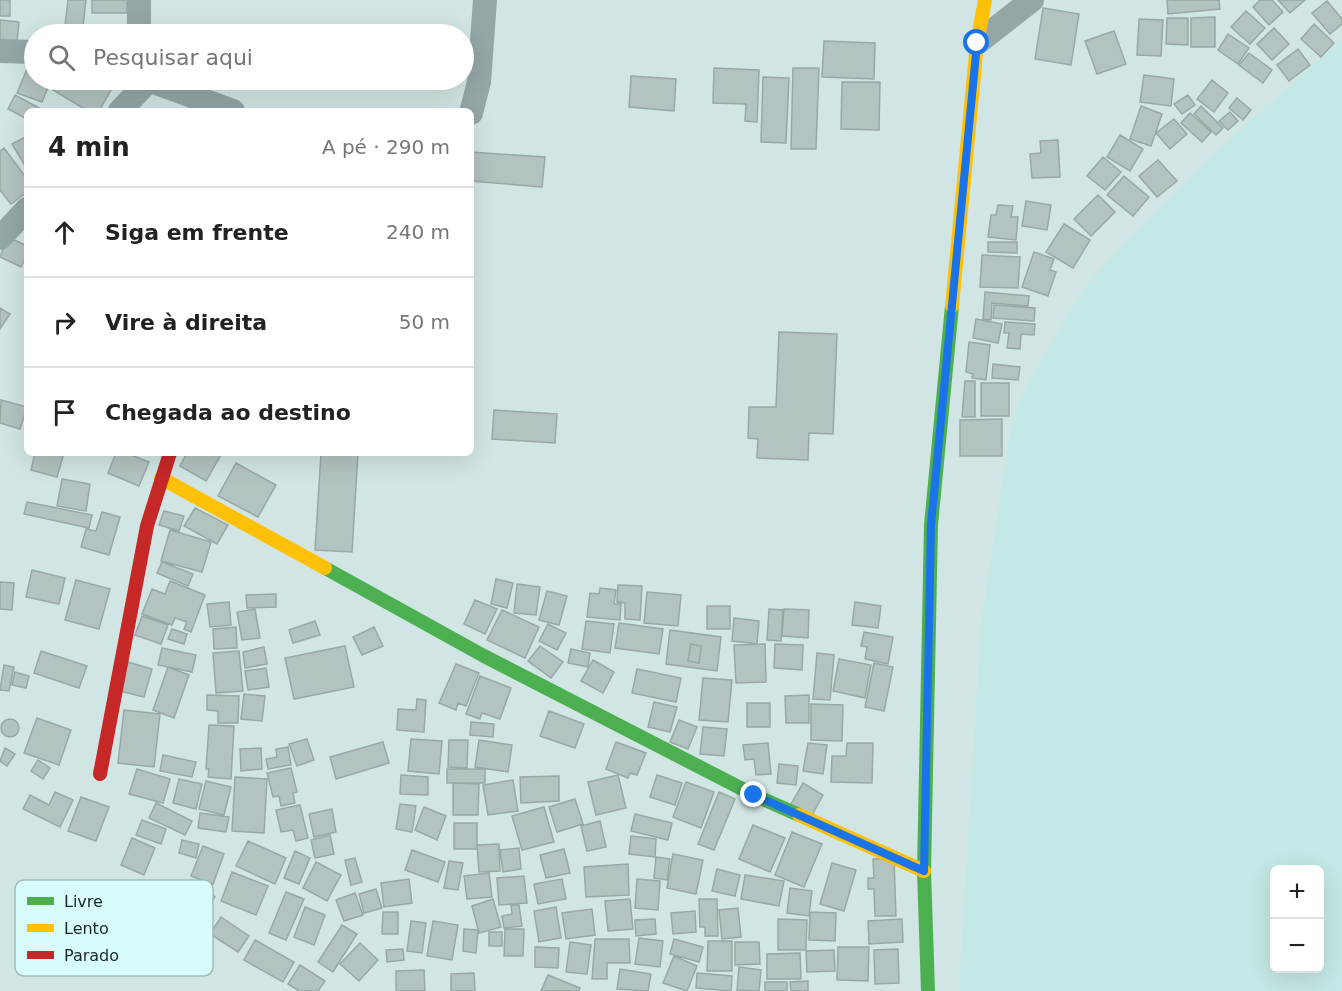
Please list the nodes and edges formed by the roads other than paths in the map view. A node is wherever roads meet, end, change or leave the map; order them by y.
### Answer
1 (139, 0) edge
2 (485, 0) edge
3 (985, 0) edge
4 (1032, 0) edge
5 (139, 24) edge
6 (977, 43) junction
7 (0, 51) edge
8 (24, 52) edge
9 (139, 90) edge
10 (175, 90) edge
11 (123, 108) edge
12 (225, 108) edge
13 (472, 108) edge
14 (24, 212) edge
15 (0, 238) edge
16 (169, 456) edge
17 (161, 477) junction
18 (100, 774) dead end
19 (924, 871) junction
20 (928, 991) edge

1 - 5 street
2 - 13 street
3 - 6 street
4 - 6 street
6 - 19 street
7 - 8 street
9 - 11 street
10 - 12 street
14 - 15 street
16 - 17 street
17 - 18 street
17 - 19 street
19 - 20 street

